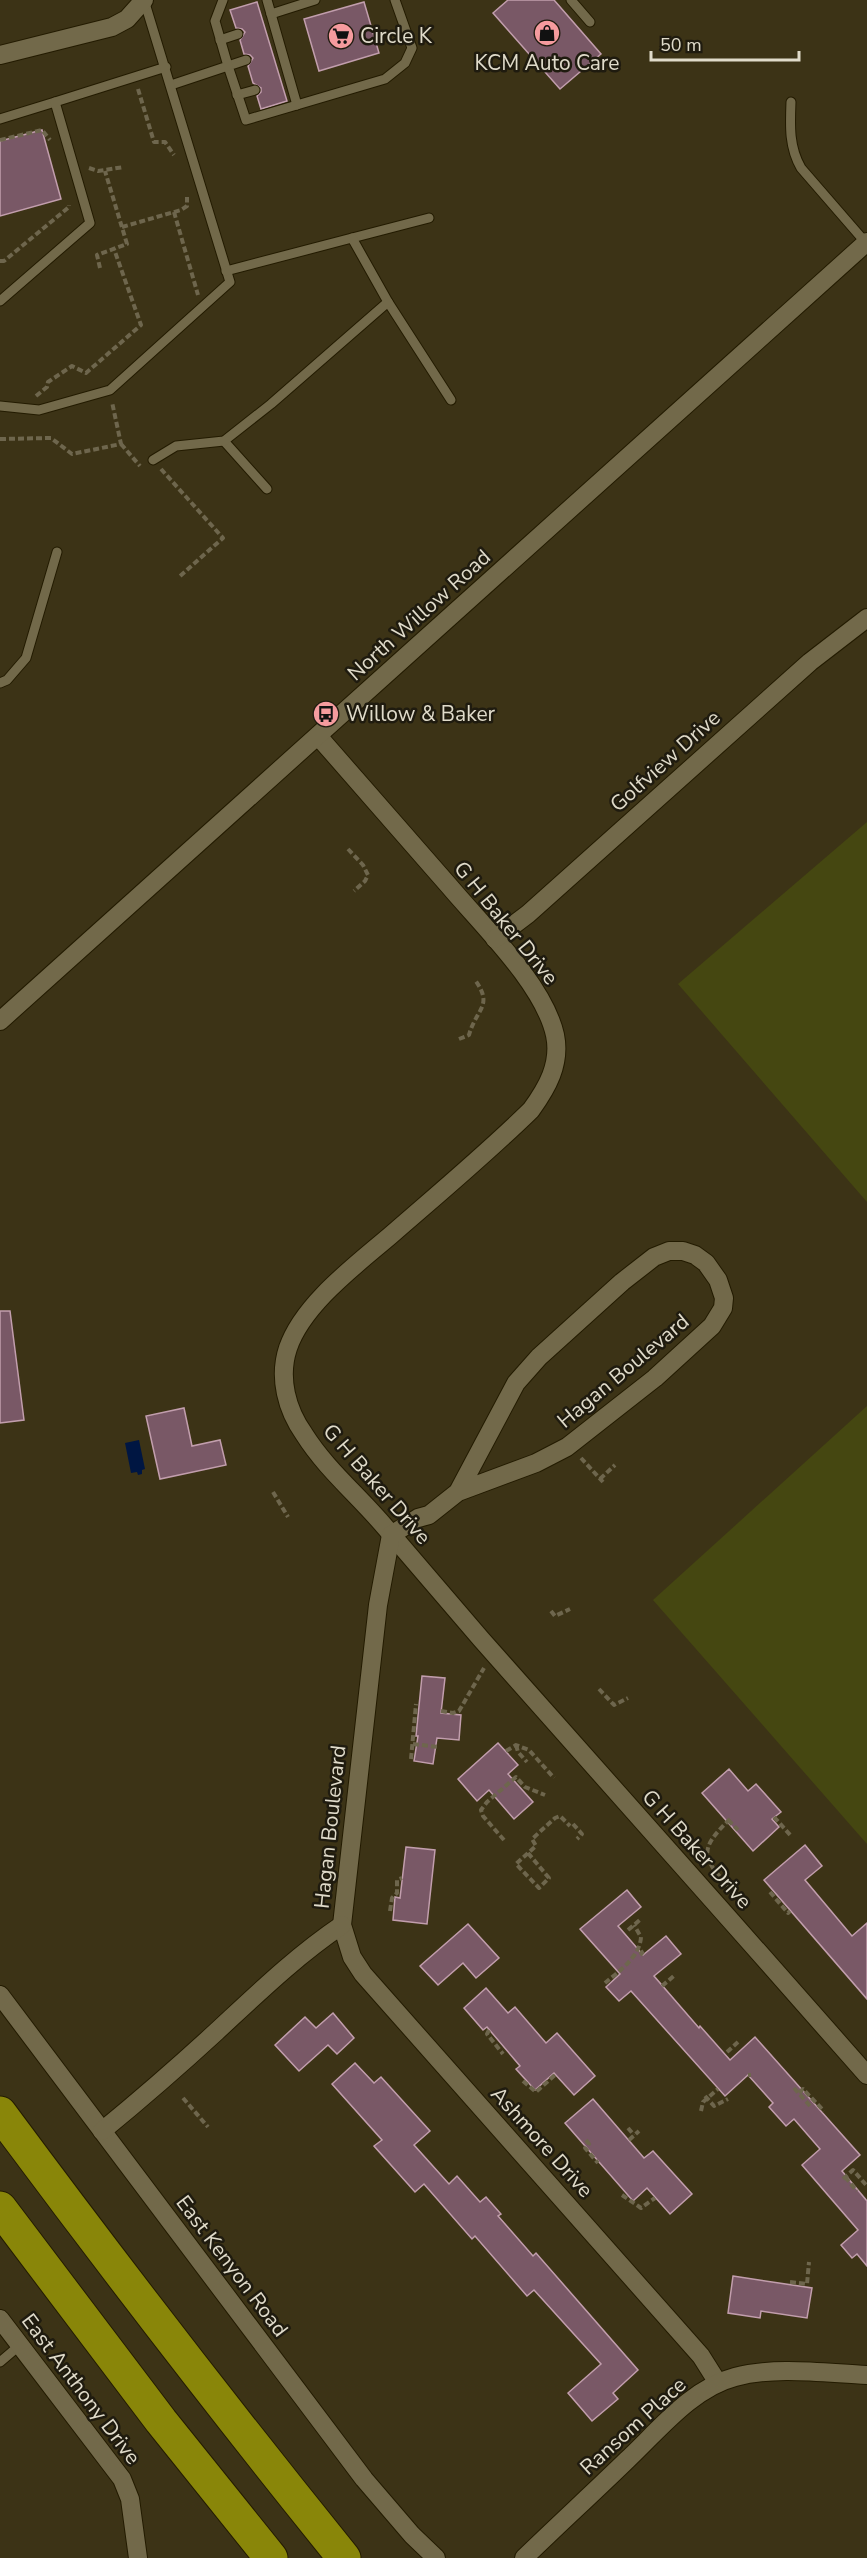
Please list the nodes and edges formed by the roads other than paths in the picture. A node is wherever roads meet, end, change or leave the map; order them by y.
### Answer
1 (144, 0) edge
2 (223, 0) edge
3 (267, 0) edge
4 (315, 0) edge
5 (395, 0) edge
6 (571, 0) edge
7 (298, 2) edge
8 (269, 21) junction
9 (590, 22) dead end
10 (238, 34) dead end
11 (220, 40) junction
12 (0, 55) edge
13 (246, 60) dead end
14 (228, 66) junction
15 (166, 67) junction
16 (171, 85) junction
17 (255, 90) dead end
18 (237, 95) junction
19 (55, 102) junction
20 (791, 102) dead end
21 (297, 105) junction
22 (0, 119) edge
23 (429, 218) dead end
24 (352, 238) junction
25 (867, 242) edge
26 (226, 271) junction
27 (0, 301) edge
28 (388, 302) junction
29 (451, 400) dead end
30 (0, 406) edge
31 (224, 441) junction
32 (153, 460) road end
33 (267, 489) dead end
34 (57, 552) dead end
35 (867, 618) edge
36 (0, 683) edge
37 (318, 736) junction
38 (495, 939) junction
39 (0, 1021) edge
40 (458, 1492) junction
41 (391, 1535) junction
42 (342, 1925) junction
43 (0, 1995) edge
44 (867, 2075) edge
45 (0, 2113) edge
46 (102, 2131) junction
47 (0, 2208) edge
48 (0, 2319) edge
49 (20, 2345) junction
50 (0, 2362) edge
51 (867, 2375) edge
52 (718, 2383) junction
53 (138, 2558) edge
54 (271, 2558) edge
55 (344, 2558) edge
56 (436, 2558) edge
57 (524, 2558) edge

1 - 12 street
1 - 15 lane
2 - 11 lane
3 - 8 lane
4 - 7 lane
5 - 21 lane
6 - 9 lane
7 - 8 lane
8 - 21 lane
10 - 11 lane
11 - 14 lane
13 - 14 lane
14 - 16 lane
14 - 18 lane
15 - 16 lane
15 - 19 lane
16 - 26 lane
17 - 18 lane
18 - 21 lane
19 - 22 lane
19 - 27 lane
20 - 25 lane
23 - 24 lane
24 - 26 lane
24 - 28 lane
25 - 37 street, North Willow Road
26 - 30 lane
28 - 29 lane
28 - 31 lane
31 - 32 lane
31 - 33 lane
34 - 36 lane
35 - 38 street, Golfview Drive
37 - 38 street, G H Baker Drive
37 - 39 street, North Willow Road
38 - 41 street, G H Baker Drive
40 - 40 street, Hagan Boulevard
40 - 41 street, Hagan Boulevard
41 - 42 street, Hagan Boulevard
41 - 44 street, G H Baker Drive
42 - 46 street, Hagan Boulevard
42 - 52 street, Ashmore Drive
43 - 46 street, East Kenyon Road
45 - 55 highway
46 - 56 street, East Kenyon Road
47 - 54 highway
48 - 49 street, East Anthony Drive
49 - 50 lane
49 - 53 street, East Anthony Drive
51 - 52 street, Ransom Place
52 - 57 street, Ransom Place

